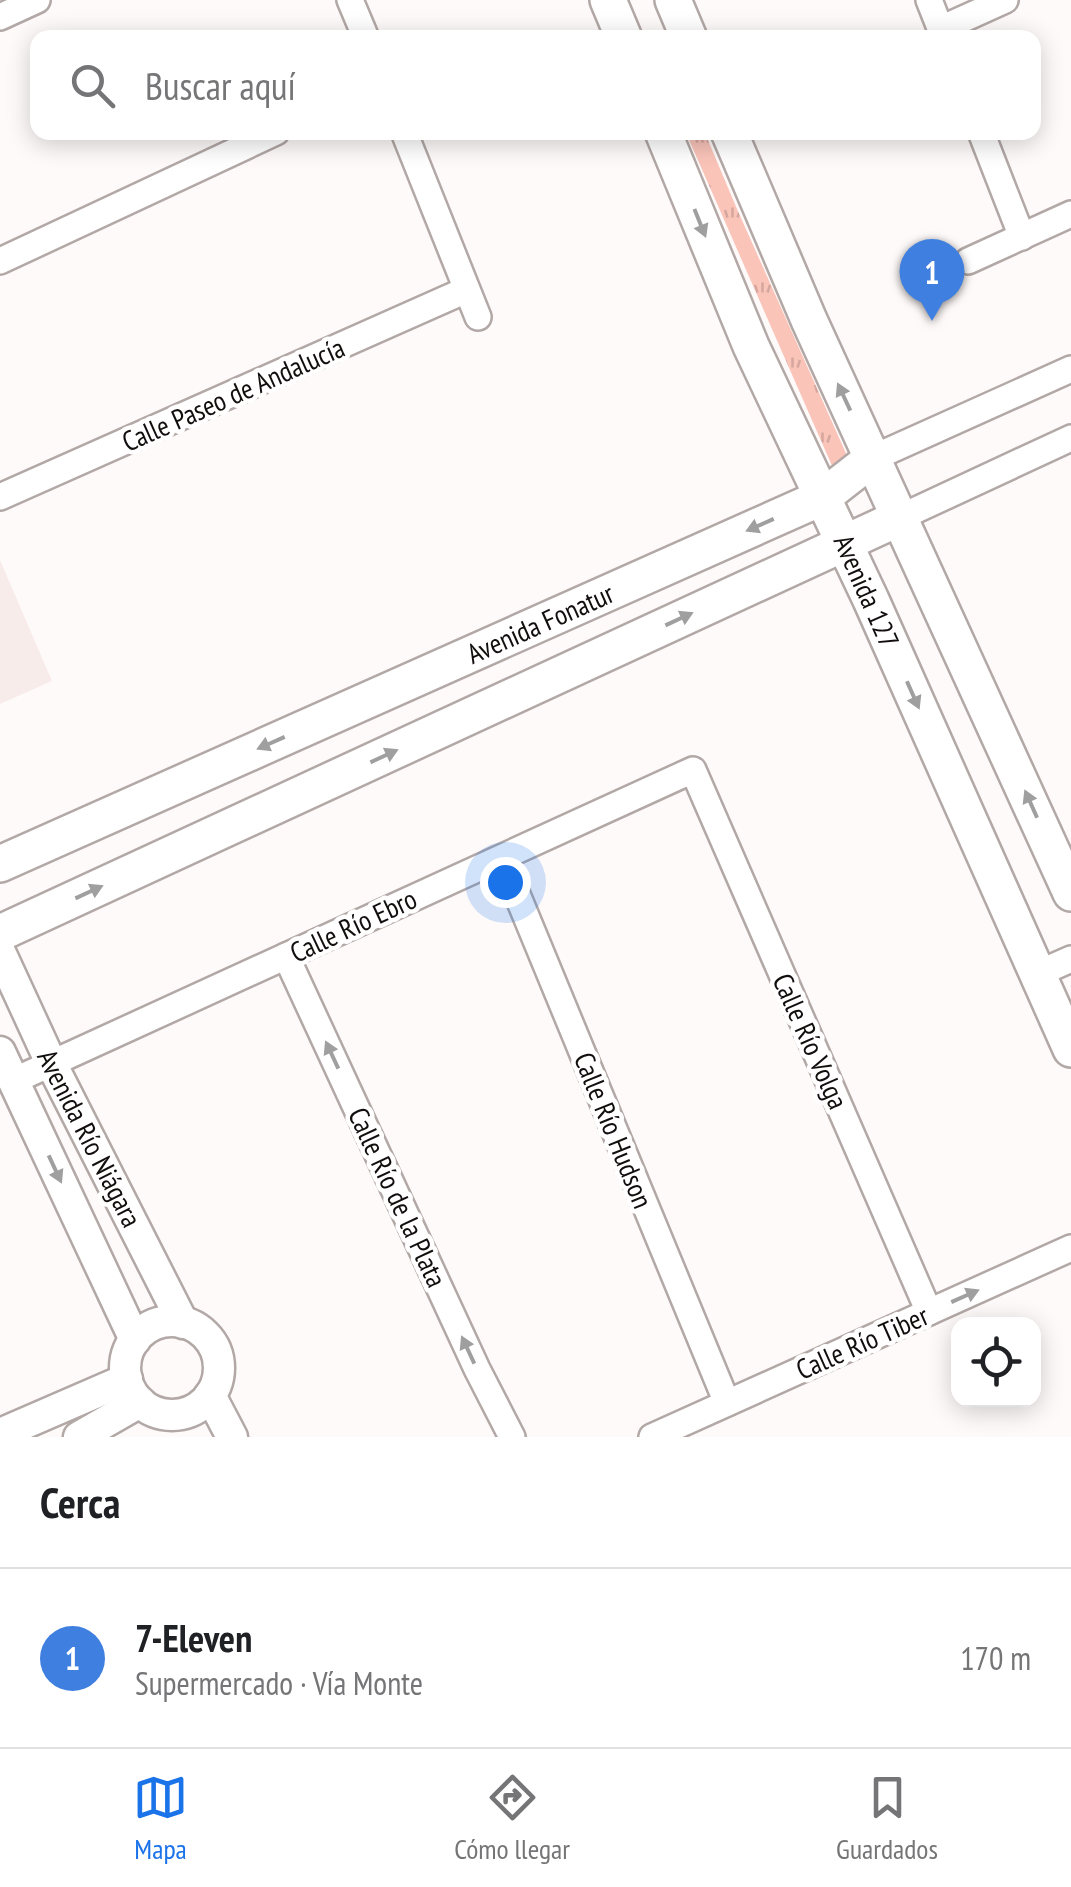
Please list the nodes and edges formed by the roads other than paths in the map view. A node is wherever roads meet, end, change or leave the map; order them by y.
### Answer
1 (38, 0) edge
2 (350, 0) edge
3 (608, 0) edge
4 (673, 0) edge
5 (929, 0) edge
6 (1005, 0) edge
7 (0, 17) edge
8 (363, 30) edge
9 (621, 30) edge
10 (686, 30) edge
11 (941, 30) edge
12 (948, 30) edge
13 (259, 140) edge
14 (407, 140) edge
15 (666, 140) edge
16 (732, 140) edge
17 (984, 140) edge
18 (1071, 214) edge
19 (1022, 237) junction
20 (0, 261) edge
21 (968, 261) dead end
22 (466, 290) junction
23 (478, 317) dead end
24 (1071, 369) edge
25 (1071, 438) edge
26 (873, 458) junction
27 (823, 497) junction
28 (0, 498) edge
29 (900, 517) junction
30 (845, 542) junction
31 (693, 770) joint
32 (502, 858) junction
33 (0, 864) edge
34 (1071, 893) edge
35 (0, 933) edge
36 (286, 956) junction
37 (1071, 959) edge
38 (4, 969) edge
39 (1038, 974) junction
40 (1071, 1049) edge
41 (0, 1052) edge
42 (52, 1063) junction
43 (14, 1081) junction
44 (1071, 1248) edge
45 (930, 1312) junction
46 (183, 1322) junction
47 (135, 1340) junction
48 (210, 1394) junction
49 (727, 1403) junction
50 (153, 1408) edge
51 (0, 1434) edge
52 (79, 1437) edge
53 (232, 1437) edge
54 (512, 1437) edge
55 (652, 1437) edge

1 - 7 street
2 - 8 street
3 - 9 main road
4 - 10 main road
5 - 11 street
6 - 12 street
13 - 20 street
14 - 22 street
15 -> 27 main road, Avenida 127
26 -> 16 main road
17 - 19 street
18 - 19 street
19 - 21 street
22 - 23 street
22 - 28 street, Calle Paseo de Andalucía
24 - 26 street, Avenida Fonatur
25 - 29 street, Avenida Fonatur
26 - 27 main road, Avenida Fonatur
26 - 29 main road
27 - 30 main road, Avenida 127
27 -> 33 main road, Avenida Fonatur
29 - 30 main road, Avenida Fonatur
34 -> 29 main road
35 -> 30 main road, Avenida Fonatur
30 -> 39 main road, Avenida 127
31 - 32 street, Calle Río Ebro
31 - 45 street, Calle Río Volga
32 - 36 street, Calle Río Ebro
32 - 49 street, Calle Río Hudson
36 - 42 street, Calle Río Ebro
54 -> 36 street, Calle Río de la Plata
37 - 39 street
38 - 42 street, Avenida Río Niágara
39 - 40 main road, Avenida 127
41 - 43 street, Avenida Río Niágara
42 - 43 street, Calle Río Ebro
42 - 46 street, Avenida Río Niágara
43 -> 47 street, Avenida Río Niágara
45 -> 44 street, Calle Río Tiber
45 - 49 street, Calle Río Tiber
46 - 47 street
46 - 48 street
47 - 50 street
48 - 50 street
48 - 53 street
49 - 55 street, Calle Río Tiber
50 - 51 street
50 - 52 street

